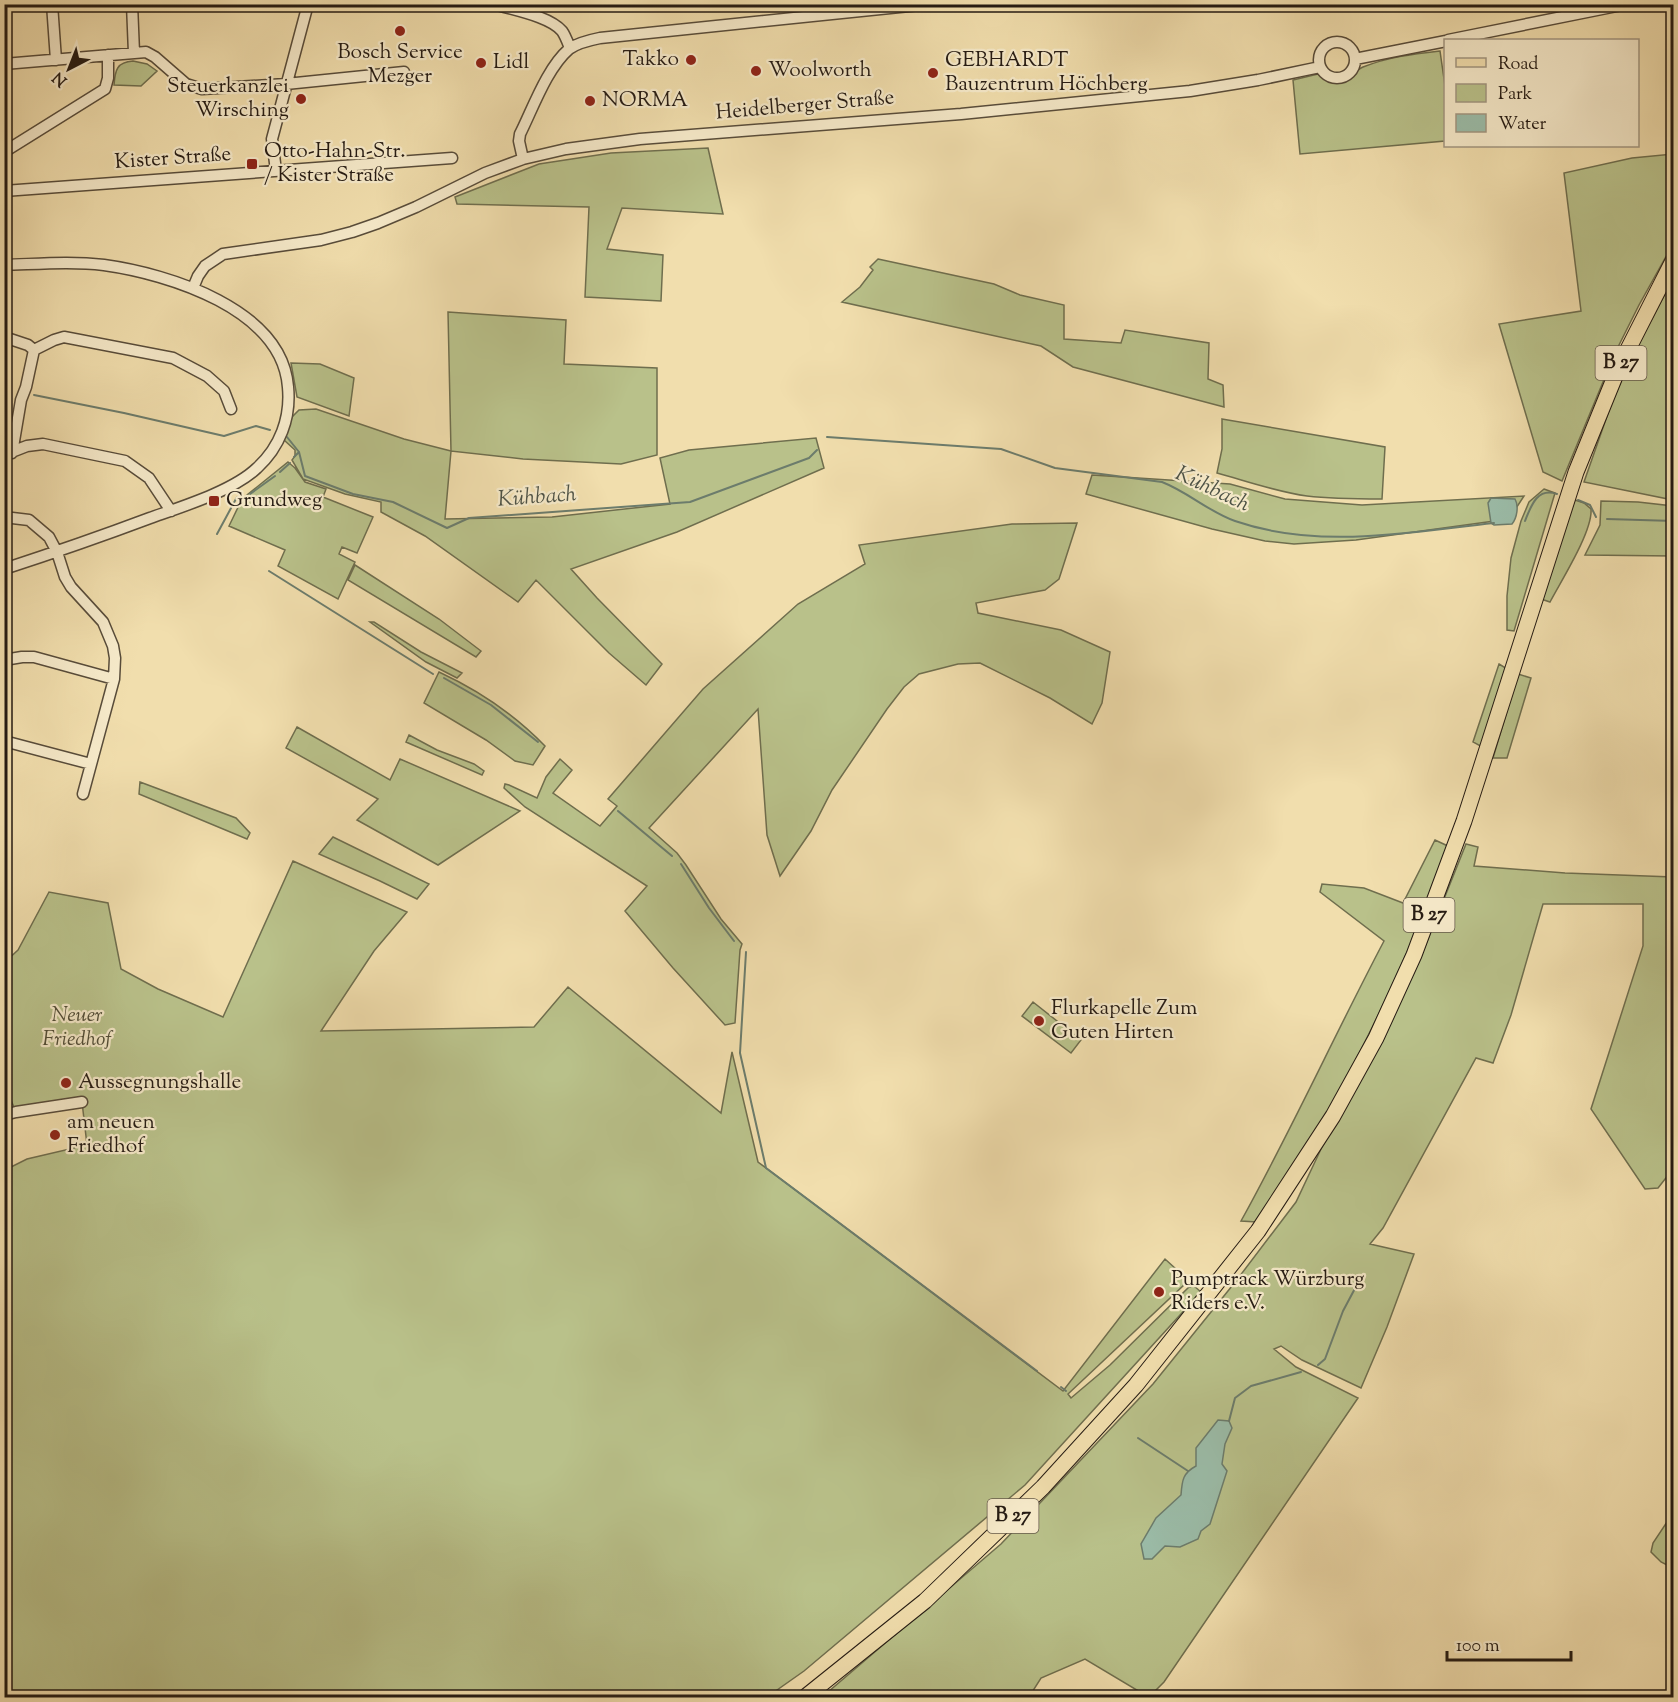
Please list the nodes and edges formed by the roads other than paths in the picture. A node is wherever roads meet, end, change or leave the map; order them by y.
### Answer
1 (52, 4) edge
2 (132, 4) edge
3 (308, 4) edge
4 (494, 4) edge
5 (929, 4) edge
6 (1627, 4) edge
7 (1457, 39) edge
8 (1444, 42) edge
9 (570, 48) junction
10 (134, 53) junction
11 (108, 55) junction
12 (1355, 59) junction
13 (56, 60) junction
14 (4, 64) edge
15 (1320, 67) junction
16 (404, 72) dead end
17 (286, 84) junction
18 (4, 152) edge
19 (453, 158) dead end
20 (523, 159) junction
21 (276, 171) junction
22 (4, 192) edge
23 (1674, 259) edge
24 (4, 265) edge
25 (193, 288) junction
26 (4, 337) edge
27 (34, 350) junction
28 (231, 409) dead end
29 (8, 454) edge
30 (171, 511) junction
31 (4, 517) edge
32 (57, 552) junction
33 (4, 569) edge
34 (4, 660) edge
35 (114, 679) junction
36 (4, 741) edge
37 (91, 765) junction
38 (83, 794) dead end
39 (82, 1102) dead end
40 (4, 1115) edge
41 (804, 1698) edge

1 - 13 street
2 - 10 street
3 - 17 street
4 - 9 street
5 - 9 street
6 - 7 street
8 - 12 street
9 - 20 street
10 - 11 street
10 - 17 street
11 - 13 street
11 - 18 street
12 - 15 street
12 - 15 street
13 - 14 street
15 - 20 street, Heidelberger Straße
16 - 17 street
17 - 21 street
19 - 21 street, Kister Straße
20 - 25 street, Heidelberger Straße
21 - 22 street, Kister Straße
23 - 41 main road, B 27
24 - 25 street
25 - 30 street
26 - 27 street
27 - 28 street
27 - 29 street
29 - 30 street
30 - 32 street
31 - 32 street
32 - 33 street
32 - 35 street
34 - 35 street
35 - 37 street
36 - 37 street
37 - 38 street
39 - 40 street

